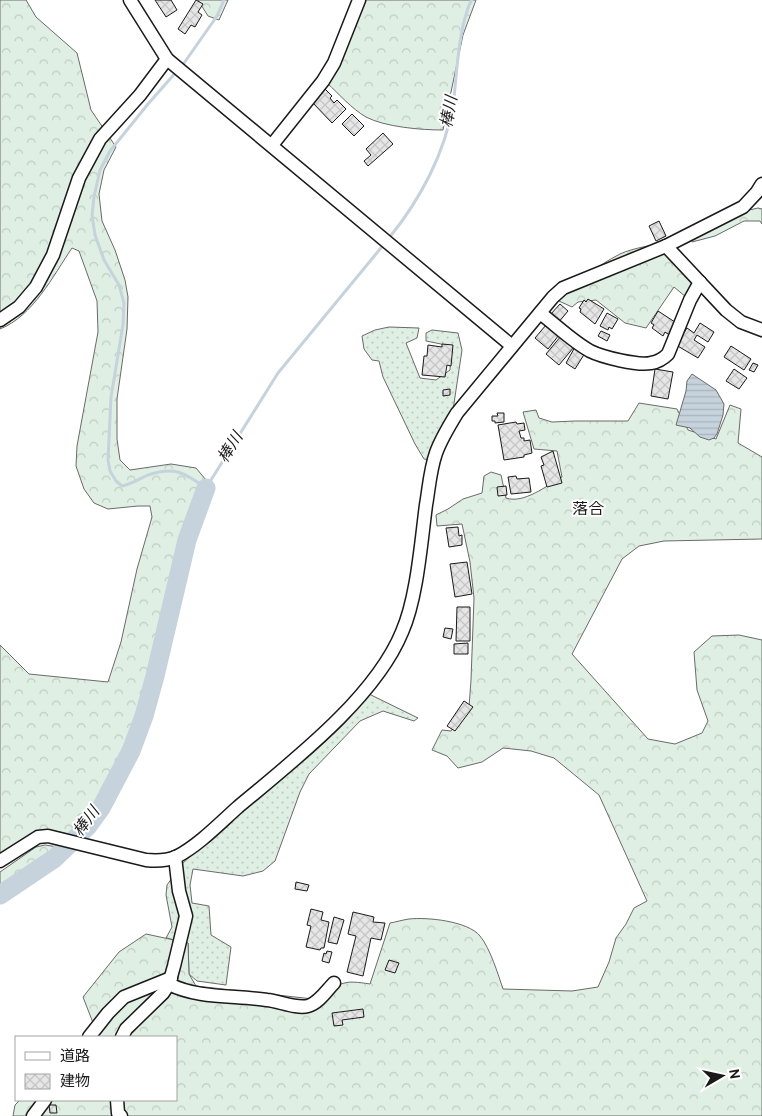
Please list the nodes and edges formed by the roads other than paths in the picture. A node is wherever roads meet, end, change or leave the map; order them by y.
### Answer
1 (130, 0) edge
2 (358, 0) edge
3 (167, 59) junction
4 (272, 145) junction
5 (762, 184) edge
6 (666, 246) junction
7 (700, 282) junction
8 (540, 313) junction
9 (0, 320) edge
10 (762, 330) edge
11 (512, 346) junction
12 (175, 857) junction
13 (0, 861) edge
14 (170, 981) junction
15 (334, 983) dead end
16 (91, 1036) edge
17 (123, 1036) edge
18 (44, 1101) edge
19 (117, 1101) edge
20 (33, 1116) edge
21 (121, 1116) edge

1 - 3 street
2 - 4 street
3 - 4 street
3 - 9 street
4 - 11 street
5 - 6 street
6 - 7 street
6 - 8 street
7 - 8 street
7 - 10 street
8 - 11 street
11 - 12 street
12 - 13 street
12 - 14 street
14 - 15 street
14 - 16 street
14 - 17 street
18 - 20 street
19 - 21 street

